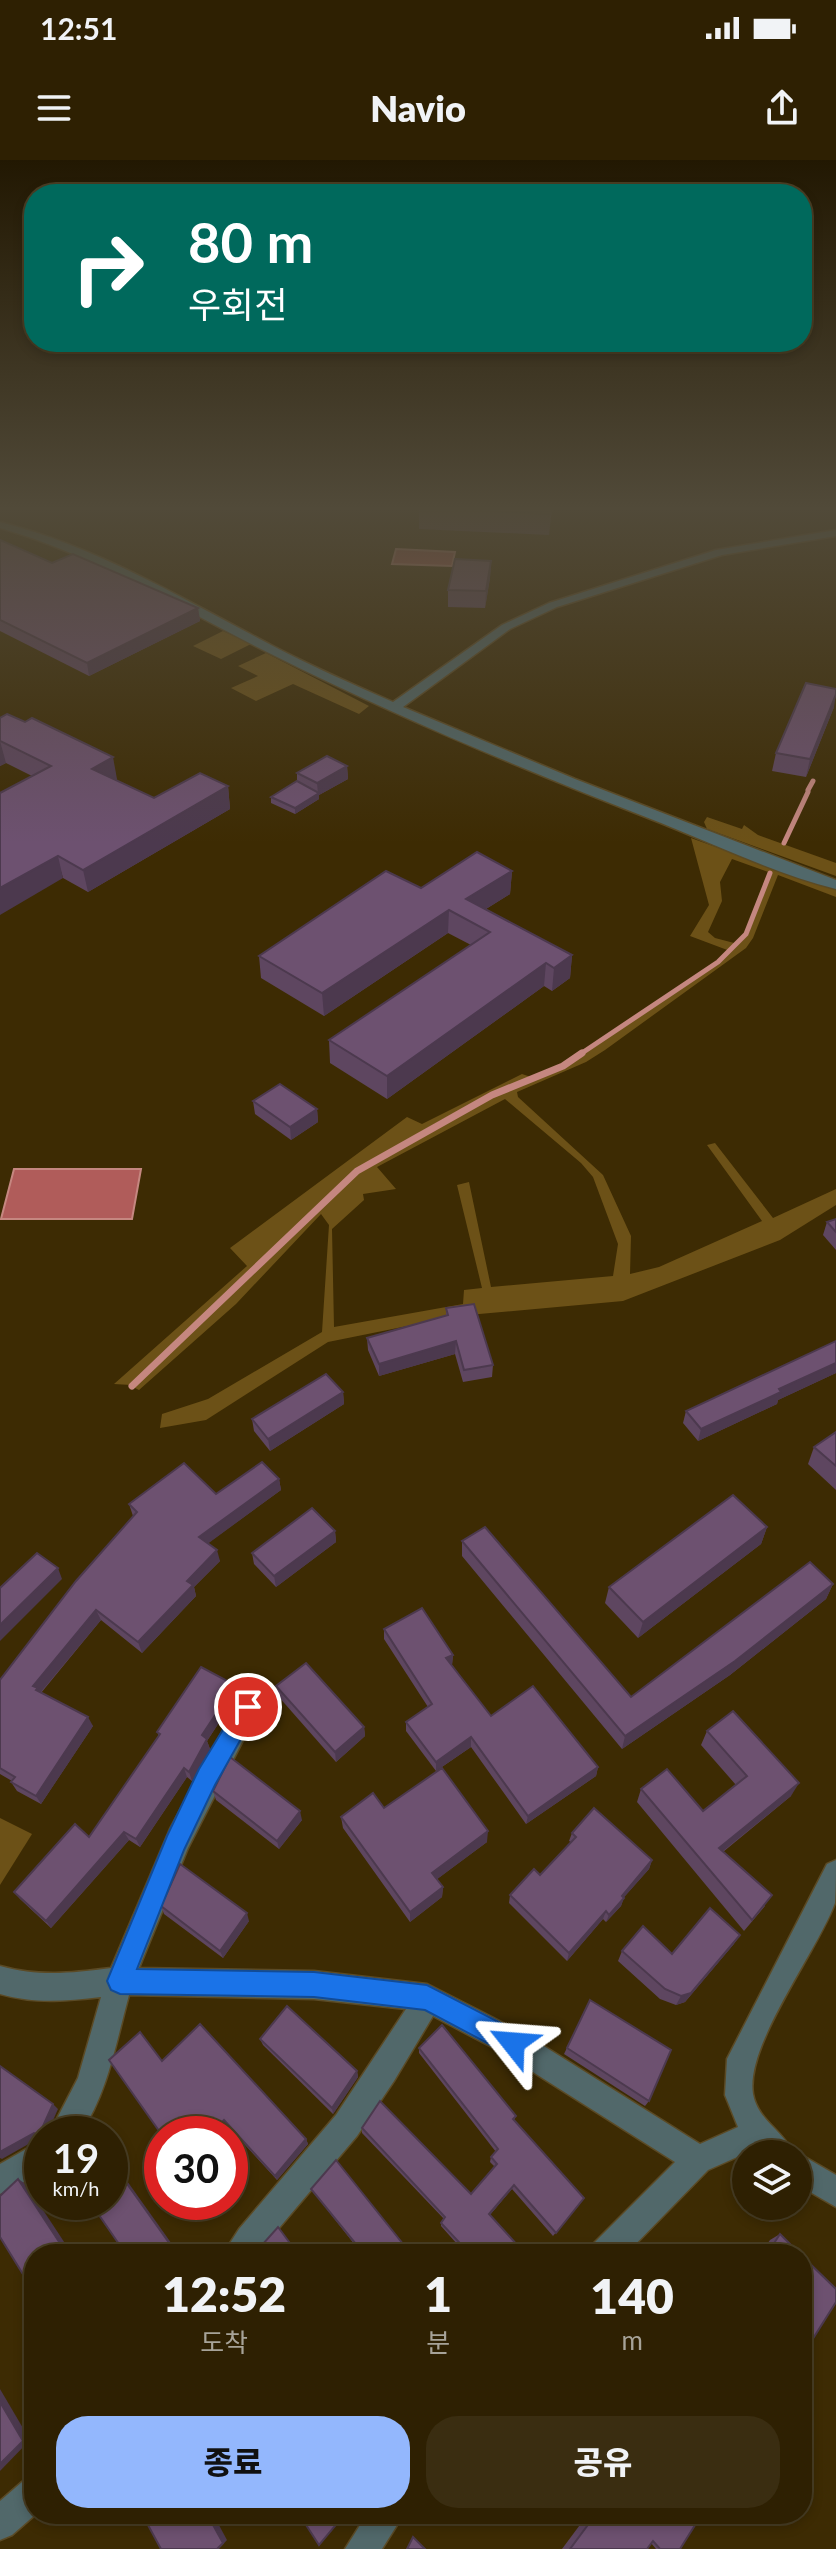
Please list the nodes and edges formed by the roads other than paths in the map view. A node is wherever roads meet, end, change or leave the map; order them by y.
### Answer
1 (211, 620) edge
2 (519, 620) edge
3 (393, 708) junction
4 (836, 885) edge
5 (248, 1707) dead end
6 (836, 1873) edge
7 (0, 1980) edge
8 (120, 1981) junction
9 (427, 1998) junction
10 (77, 2116) edge
11 (756, 2134) junction
12 (763, 2140) edge
13 (698, 2160) junction
14 (24, 2168) edge
15 (812, 2177) edge
16 (0, 2179) edge
17 (836, 2192) edge
18 (246, 2244) edge
19 (615, 2244) edge
20 (24, 2503) edge
21 (0, 2523) edge
22 (380, 2524) edge
23 (362, 2549) edge

1 - 3 street
2 - 3 street
3 - 4 street
5 - 8 street
6 - 11 street
7 - 8 street
8 - 9 street
8 - 10 street
9 - 13 street
9 - 18 street
11 - 12 street
11 - 13 street
13 - 19 street
14 - 16 street
15 - 17 street
20 - 21 street
22 - 23 street

